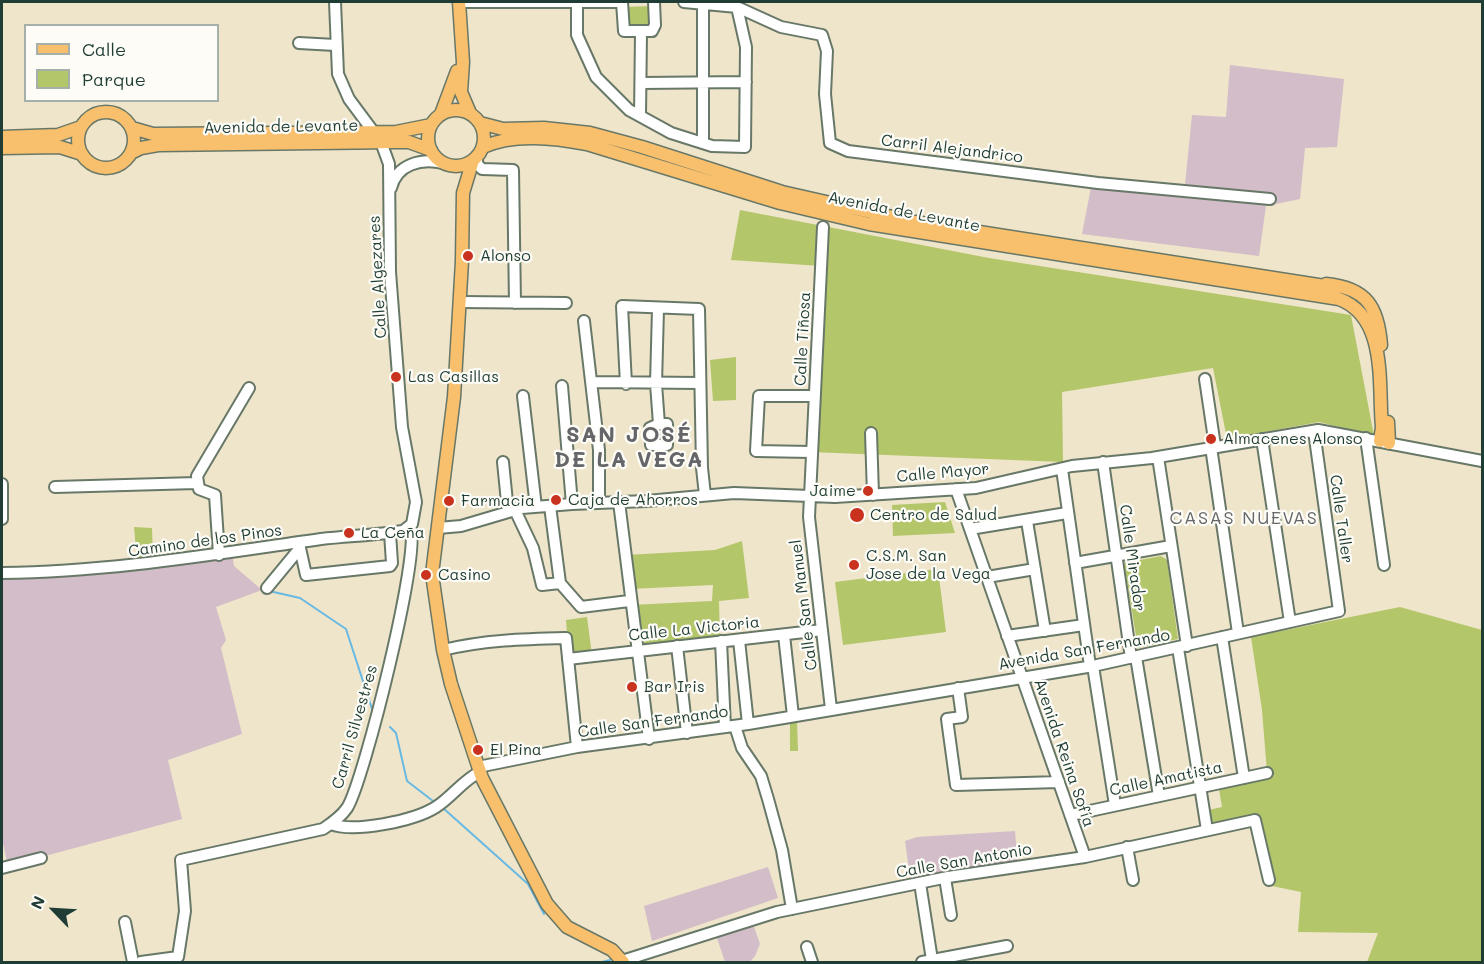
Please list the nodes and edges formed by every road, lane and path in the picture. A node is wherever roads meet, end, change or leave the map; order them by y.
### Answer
1 (335, 2) edge
2 (459, 2) edge
3 (577, 2) edge
4 (622, 2) edge
5 (654, 2) edge
6 (684, 2) edge
7 (703, 3) junction
8 (737, 7) junction
9 (641, 33) junction
10 (299, 43) dead end
11 (335, 45) junction
12 (462, 52) junction
13 (746, 82) junction
14 (641, 83) junction
15 (704, 83) junction
16 (470, 113) junction
17 (441, 114) junction
18 (640, 116) junction
19 (480, 123) junction
20 (431, 125) junction
21 (81, 127) junction
22 (132, 128) junction
23 (2, 137) edge
24 (378, 137) junction
25 (703, 143) junction
26 (2, 148) edge
27 (431, 150) junction
28 (131, 153) junction
29 (82, 154) junction
30 (478, 155) junction
31 (447, 164) junction
32 (463, 193) junction
33 (390, 194) junction
34 (1270, 199) dead end
35 (823, 227) dead end
36 (1298, 281) junction
37 (1327, 297) junction
38 (461, 302) junction
39 (515, 303) junction
40 (566, 303) dead end
41 (658, 309) junction
42 (584, 321) dead end
43 (1205, 379) dead end
44 (593, 382) junction
45 (700, 383) junction
46 (626, 384) junction
47 (656, 384) junction
48 (562, 386) dead end
49 (249, 388) dead end
50 (523, 396) dead end
51 (815, 396) junction
52 (659, 424) dead end
53 (1314, 431) junction
54 (872, 433) dead end
55 (1366, 438) junction
56 (1262, 439) junction
57 (1384, 442) junction
58 (1213, 447) junction
59 (812, 452) junction
60 (1158, 457) junction
61 (1482, 461) edge
62 (503, 462) dead end
63 (1103, 462) junction
64 (1062, 469) junction
65 (196, 483) junction
66 (2, 484) edge
67 (55, 487) dead end
68 (956, 489) junction
69 (705, 495) junction
70 (873, 495) junction
71 (810, 497) junction
72 (619, 502) junction
73 (599, 503) junction
74 (572, 504) junction
75 (550, 506) junction
76 (536, 507) junction
77 (512, 511) junction
78 (1068, 513) junction
79 (2, 519) edge
80 (1027, 521) junction
81 (410, 527) junction
82 (438, 528) junction
83 (970, 529) junction
84 (390, 533) junction
85 (300, 545) junction
86 (1171, 546) junction
87 (219, 555) junction
88 (1116, 555) junction
89 (1075, 562) junction
90 (1384, 565) dead end
91 (1035, 569) junction
92 (2, 573) edge
93 (987, 577) junction
94 (560, 583) junction
95 (267, 588) dead end
96 (629, 601) junction
97 (1340, 611) joint
98 (1290, 622) junction
99 (1084, 625) junction
100 (822, 630) junction
101 (1045, 631) junction
102 (1238, 633) junction
103 (784, 635) junction
104 (1007, 636) junction
105 (1222, 637) junction
106 (739, 640) junction
107 (721, 641) junction
108 (677, 646) junction
109 (1182, 647) junction
110 (443, 650) junction
111 (635, 650) junction
112 (1134, 657) junction
113 (568, 659) junction
114 (1092, 666) junction
115 (1022, 677) junction
116 (958, 688) junction
117 (831, 709) junction
118 (793, 716) junction
119 (748, 724) junction
120 (730, 727) junction
121 (687, 733) junction
122 (649, 739) junction
123 (577, 747) junction
124 (479, 770) junction
125 (1267, 773) dead end
126 (1244, 778) junction
127 (1059, 782) junction
128 (1200, 787) junction
129 (1159, 796) junction
130 (1116, 805) junction
131 (1071, 815) junction
132 (331, 824) junction
133 (1207, 830) junction
134 (1127, 847) junction
135 (1085, 857) junction
136 (41, 858) dead end
137 (2, 868) edge
138 (945, 878) junction
139 (1133, 880) dead end
140 (1269, 880) dead end
141 (920, 883) junction
142 (792, 909) junction
143 (951, 915) dead end
144 (125, 922) dead end
145 (1007, 946) dead end
146 (807, 947) dead end
147 (180, 960) edge
148 (623, 962) edge
149 (927, 962) edge
150 (133, 963) edge
151 (141, 963) edge
152 (812, 963) edge

1 - 11 street, Calle Algezares
2 - 3 street
2 - 12 main road
3 - 4 street
3 - 18 street
4 - 9 street
5 - 9 street
6 - 7 street
7 - 8 street
7 - 15 street
8 - 13 street
8 - 34 street, Carril Alejandrico
9 - 14 street
10 - 11 street
11 - 24 street, Calle Algezares
12 - 16 main road
12 - 17 main road
13 - 15 street
13 - 25 street
14 - 15 street
14 - 18 street
15 - 25 street
16 - 17 main road
16 - 19 main road
17 - 20 main road
18 - 25 street
19 - 30 main road
19 - 36 main road, Avenida de Levante
20 - 24 main road, Avenida de Levante
20 - 27 main road
21 - 22 main road
21 - 23 main road
21 - 29 main road
22 - 24 main road, Avenida de Levante
22 - 28 main road
24 - 27 main road, Avenida de Levante
24 - 28 main road, Avenida de Levante
24 - 33 street, Calle Algezares
26 - 29 main road
27 - 31 main road
28 - 29 main road
30 - 31 main road
30 - 32 main road
30 - 37 main road, Avenida de Levante
30 - 39 street
31 - 32 main road
31 - 33 street
32 - 38 main road
33 - 81 street, Calle Algezares
35 - 51 street, Calle Tiñosa
36 - 37 main road, Avenida de Levante
36 - 57 main road, Avenida de Levante
37 - 57 main road, Avenida de Levante
38 - 39 street
38 - 82 main road
39 - 40 street
41 - 45 street
41 - 46 street
41 - 47 street
42 - 44 street
43 - 58 street
44 - 46 street
44 - 73 street
45 - 47 street
45 - 69 street
46 - 47 street
47 - 52 street
48 - 74 street
49 - 65 street
50 - 76 street
51 - 59 street, Calle Tiñosa
51 - 59 street
53 - 55 street, Calle Mayor
53 - 56 street, Calle Mayor
53 - 97 street, Calle Taller
54 - 70 street
55 - 57 street, Calle Mayor
55 - 90 street
56 - 58 street, Calle Mayor
56 - 98 street
57 - 61 street, Calle Mayor
58 - 60 street, Calle Mayor
58 - 102 street
59 - 71 street, Calle Tiñosa
60 - 63 street, Calle Mayor
60 - 86 street
62 - 77 street
63 - 64 street, Calle Mayor
63 - 88 street, Calle Mirador
64 - 68 street, Calle Mayor
64 - 78 street
65 - 67 street
65 - 87 street
66 - 79 street
68 - 70 street, Calle Mayor
68 - 83 street, Avenida Reina Sofía
69 - 71 street, Calle Mayor
69 - 72 street, Calle Mayor
70 - 71 street, Calle Mayor
71 - 100 street, Calle San Manuel
72 - 73 street, Calle Mayor
72 - 96 street
73 - 74 street, Calle Mayor
74 - 75 street, Calle Mayor
75 - 76 street, Calle Mayor
75 - 94 street
76 - 77 street, Calle Mayor
77 - 82 street, Calle Mayor
77 - 94 street
78 - 80 street
78 - 89 street
80 - 83 street
80 - 91 street
81 - 84 street, Camino de los Pinos
81 - 132 street, Carril Silvestres
82 - 110 main road
83 - 93 street, Avenida Reina Sofía
84 - 85 street, Camino de los Pinos
84 - 85 street
85 - 87 street, Camino de los Pinos
85 - 95 street
86 - 88 street
86 - 109 street
87 - 92 street, Camino de los Pinos
88 - 89 street
88 - 112 street, Calle Mirador
89 - 99 street
91 - 93 street
91 - 101 street
93 - 104 street, Avenida Reina Sofía
94 - 96 street
96 - 111 street
97 - 98 street, Avenida San Fernando
98 - 102 street, Avenida San Fernando
99 - 101 street
99 - 114 street
100 - 103 street, Calle La Victoria
100 - 117 street, Calle San Manuel
101 - 104 street
102 - 105 street, Avenida San Fernando
103 - 106 street, Calle La Victoria
103 - 118 street
104 - 115 street, Avenida Reina Sofía
105 - 109 street, Avenida San Fernando
105 - 126 street
106 - 107 street, Calle La Victoria
106 - 119 street
107 - 108 street, Calle La Victoria
107 - 120 street
108 - 111 street, Calle La Victoria
108 - 121 street
109 - 112 street, Avenida San Fernando
109 - 128 street
110 - 113 street
110 - 124 main road
111 - 113 street, Calle La Victoria
111 - 122 street
112 - 114 street, Avenida San Fernando
112 - 129 street, Calle Mirador
113 - 123 street
114 - 115 street, Avenida San Fernando
114 - 130 street
115 - 116 street, Avenida San Fernando
115 - 127 street, Avenida Reina Sofía
116 - 117 street, Avenida San Fernando
116 - 127 street
117 - 118 street, Calle San Fernando
118 - 119 street, Calle San Fernando
119 - 120 street, Calle San Fernando
120 - 121 street, Calle San Fernando
120 - 142 street
121 - 122 street, Calle San Fernando
122 - 123 street, Calle San Fernando
123 - 124 street, Calle San Fernando
124 - 132 street
124 - 148 main road
125 - 126 street, Calle Amatista
126 - 128 street, Calle Amatista
127 - 131 street, Avenida Reina Sofía
128 - 129 street, Calle Amatista
128 - 133 street
129 - 130 street, Calle Amatista
130 - 131 street, Calle Amatista
131 - 135 street, Avenida Reina Sofía
132 - 147 street
133 - 134 street, Calle San Antonio
133 - 140 street, Calle San Antonio
134 - 135 street, Calle San Antonio
134 - 139 street
135 - 138 street, Calle San Antonio
136 - 137 street
138 - 141 street, Calle San Antonio
138 - 143 street
141 - 142 street, Calle San Antonio
141 - 149 street
142 - 148 street, Calle San Antonio
144 - 150 street
145 - 149 street
146 - 152 street
147 - 151 street

